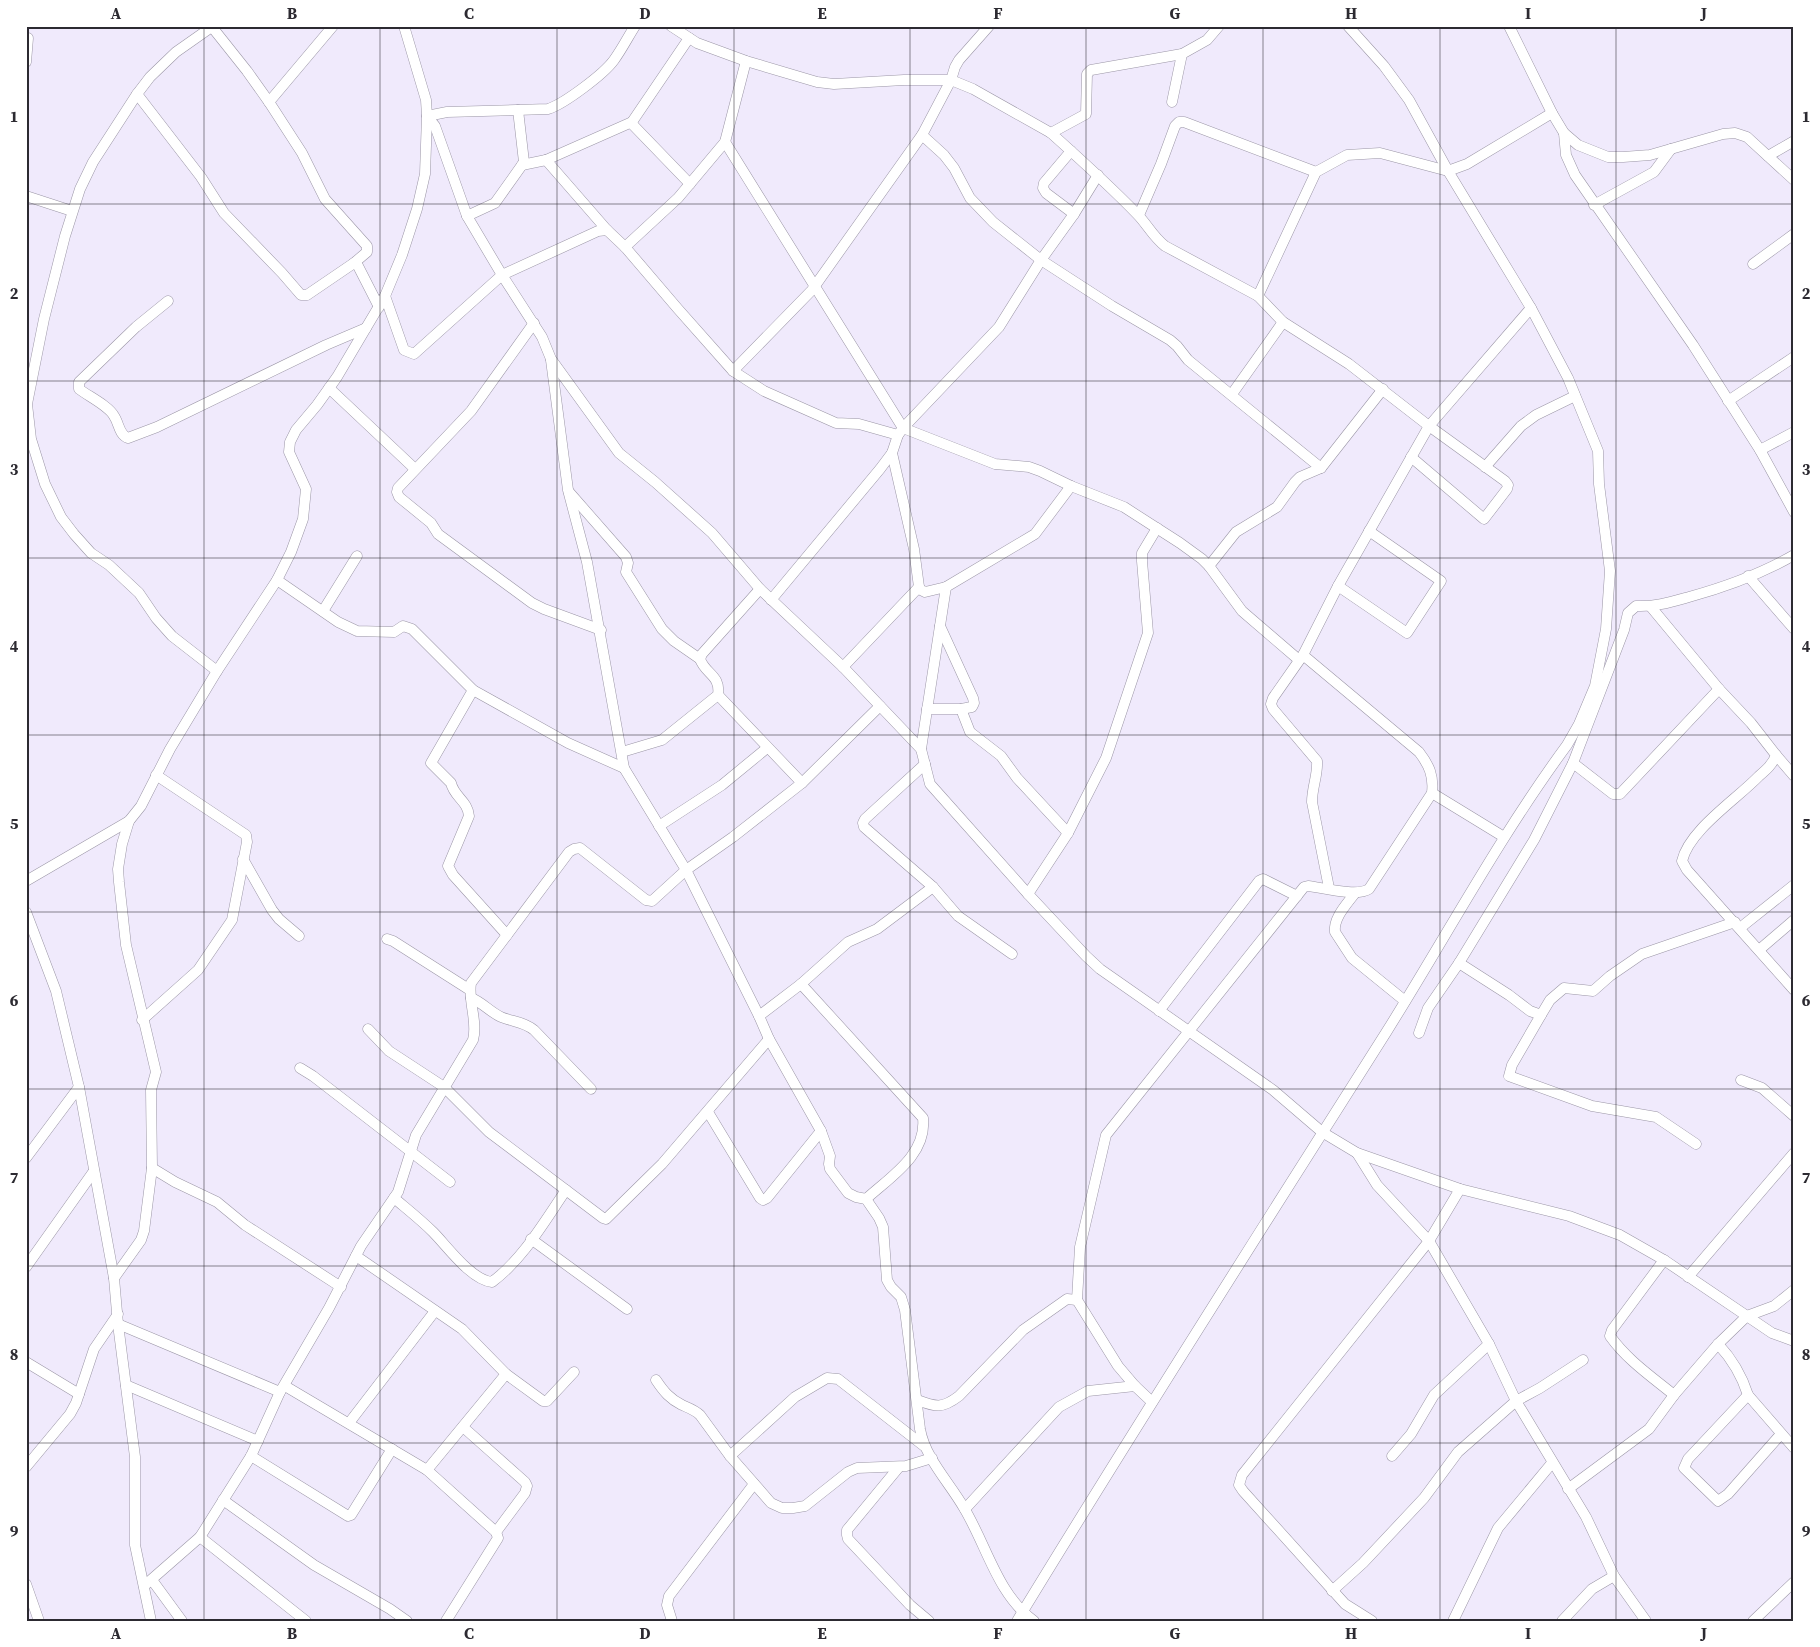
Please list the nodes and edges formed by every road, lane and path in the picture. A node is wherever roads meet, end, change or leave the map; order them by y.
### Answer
1 (333, 26) edge
2 (404, 26) edge
3 (635, 26) edge
4 (671, 26) edge
5 (989, 26) edge
6 (1219, 26) edge
7 (1348, 26) edge
8 (1509, 26) edge
9 (213, 27) edge
10 (28, 38) dead end
11 (689, 38) junction
12 (1182, 54) junction
13 (746, 61) junction
14 (26, 62) edge
15 (951, 80) junction
16 (137, 94) junction
17 (269, 102) junction
18 (1172, 102) dead end
19 (518, 110) junction
20 (1552, 113) junction
21 (427, 116) junction
22 (632, 122) junction
23 (1051, 133) junction
24 (1564, 133) junction
25 (922, 135) junction
26 (1794, 141) edge
27 (725, 142) junction
28 (1671, 149) junction
29 (1071, 151) junction
30 (1768, 156) junction
31 (546, 160) junction
32 (522, 165) junction
33 (1448, 171) junction
34 (1316, 172) junction
35 (1098, 176) junction
36 (1794, 180) edge
37 (690, 184) junction
38 (26, 195) edge
39 (1594, 205) junction
40 (72, 211) junction
41 (1074, 214) junction
42 (468, 216) junction
43 (1139, 216) junction
44 (607, 230) junction
45 (1794, 234) edge
46 (625, 247) junction
47 (1041, 260) junction
48 (354, 263) junction
49 (1754, 264) dead end
50 (502, 275) junction
51 (814, 286) junction
52 (385, 296) junction
53 (1258, 296) junction
54 (168, 301) dead end
55 (379, 307) junction
56 (1531, 308) junction
57 (1283, 322) junction
58 (534, 323) junction
59 (366, 328) junction
60 (1794, 357) edge
61 (551, 359) junction
62 (733, 370) junction
63 (329, 388) junction
64 (1383, 389) junction
65 (1232, 394) junction
66 (1575, 396) junction
67 (1728, 401) junction
68 (28, 426) edge
69 (1429, 426) junction
70 (900, 432) junction
71 (1794, 432) edge
72 (28, 440) edge
73 (1760, 450) junction
74 (892, 453) junction
75 (1411, 457) junction
76 (1485, 467) junction
77 (1321, 468) junction
78 (415, 469) junction
79 (1071, 486) junction
80 (568, 490) junction
81 (1794, 512) edge
82 (1156, 528) junction
83 (1369, 531) junction
84 (1794, 555) edge
85 (357, 556) dead end
86 (1209, 566) junction
87 (1748, 576) junction
88 (277, 580) junction
89 (1338, 586) junction
90 (919, 587) junction
91 (946, 587) junction
92 (760, 589) junction
93 (771, 600) junction
94 (1650, 607) junction
95 (323, 611) junction
96 (940, 625) junction
97 (1794, 628) edge
98 (601, 630) junction
99 (1301, 657) junction
100 (700, 659) junction
101 (843, 667) junction
102 (218, 671) junction
103 (1719, 689) junction
104 (473, 690) junction
105 (718, 695) junction
106 (880, 706) junction
107 (927, 709) junction
108 (961, 709) junction
109 (767, 748) junction
110 (921, 749) junction
111 (622, 752) junction
112 (1776, 755) junction
113 (1574, 763) junction
114 (924, 764) junction
115 (624, 768) junction
116 (156, 775) junction
117 (1794, 776) edge
118 (802, 783) junction
119 (1432, 793) junction
120 (129, 821) junction
121 (659, 826) junction
122 (1068, 833) junction
123 (1504, 837) junction
124 (243, 858) junction
125 (686, 870) junction
126 (26, 881) edge
127 (1794, 884) edge
128 (933, 887) junction
129 (1329, 888) junction
130 (1355, 893) junction
131 (1028, 894) junction
132 (1297, 896) junction
133 (26, 912) edge
134 (1794, 920) edge
135 (1737, 925) junction
136 (507, 935) junction
137 (299, 936) dead end
138 (387, 939) dead end
139 (1759, 950) junction
140 (1012, 954) dead end
141 (1459, 963) junction
142 (802, 984) junction
143 (1794, 990) edge
144 (470, 994) junction
145 (1405, 1000) junction
146 (1159, 1011) junction
147 (1541, 1015) junction
148 (759, 1016) junction
149 (142, 1020) junction
150 (368, 1029) dead end
151 (1188, 1031) junction
152 (1419, 1033) dead end
153 (769, 1039) junction
154 (300, 1068) dead end
155 (1741, 1080) dead end
156 (78, 1086) junction
157 (444, 1087) junction
158 (590, 1089) dead end
159 (708, 1112) junction
160 (1794, 1116) edge
161 (821, 1132) junction
162 (1322, 1132) junction
163 (1696, 1144) dead end
164 (410, 1152) junction
165 (1794, 1152) edge
166 (1357, 1153) junction
167 (26, 1158) edge
168 (152, 1168) junction
169 (94, 1171) junction
170 (450, 1182) dead end
171 (1460, 1189) junction
172 (566, 1190) junction
173 (394, 1198) junction
174 (866, 1199) junction
175 (531, 1239) junction
176 (1429, 1241) junction
177 (356, 1256) junction
178 (1664, 1260) junction
179 (26, 1268) edge
180 (1688, 1277) junction
181 (114, 1278) junction
182 (341, 1287) junction
183 (1794, 1290) edge
184 (1076, 1300) junction
185 (627, 1309) dead end
186 (435, 1310) junction
187 (118, 1314) junction
188 (1747, 1316) junction
189 (118, 1324) junction
190 (1794, 1341) edge
191 (1490, 1344) junction
192 (1718, 1344) junction
193 (1583, 1360) dead end
194 (26, 1362) edge
195 (574, 1372) dead end
196 (506, 1374) junction
197 (656, 1380) dead end
198 (126, 1385) junction
199 (1135, 1386) junction
200 (282, 1389) junction
201 (79, 1394) junction
202 (1674, 1395) junction
203 (1748, 1396) junction
204 (917, 1400) junction
205 (1516, 1401) junction
206 (1152, 1402) junction
207 (349, 1423) junction
208 (464, 1427) junction
209 (1781, 1434) junction
210 (258, 1441) junction
211 (924, 1446) junction
212 (1794, 1448) edge
213 (392, 1449) junction
214 (251, 1456) junction
215 (730, 1456) junction
216 (1392, 1456) dead end
217 (932, 1458) junction
218 (1552, 1463) junction
219 (26, 1467) edge
220 (899, 1467) junction
221 (427, 1470) junction
222 (754, 1484) junction
223 (1568, 1489) junction
224 (224, 1500) junction
225 (965, 1509) junction
226 (496, 1532) junction
227 (200, 1537) junction
228 (1614, 1576) junction
229 (1794, 1582) edge
230 (148, 1583) junction
231 (26, 1584) edge
232 (1332, 1591) junction
233 (38, 1616) edge
234 (1020, 1616) edge
235 (30, 1621) edge
236 (151, 1621) edge
237 (182, 1621) edge
238 (306, 1621) edge
239 (407, 1621) edge
240 (446, 1621) edge
241 (672, 1621) edge
242 (929, 1621) edge
243 (1034, 1621) edge
244 (1372, 1621) edge
245 (1453, 1621) edge
246 (1562, 1621) edge
247 (1646, 1621) edge
248 (1753, 1621) edge

1 - 17 street
2 - 21 street
3 - 19 street
4 - 11 street
5 - 15 street
6 - 12 street
7 - 33 street
8 - 20 street
9 - 16 street
9 - 17 street
10 - 14 street
11 - 13 street
11 - 22 street
12 - 18 street
12 - 23 street
13 - 15 street
13 - 27 street
15 - 23 street
15 - 25 street
16 - 40 street
16 - 48 street
17 - 48 street
19 - 21 street
19 - 32 street
20 - 24 street
20 - 33 street
21 - 42 street
21 - 52 street
22 - 31 street
22 - 37 street
23 - 29 street
24 - 28 street
24 - 39 street
25 - 47 street
25 - 51 street
26 - 30 street
27 - 37 street
27 - 51 street
28 - 30 street
28 - 39 street
29 - 35 street
29 - 41 street
30 - 36 street
31 - 32 street
31 - 44 street
32 - 42 street
33 - 34 street
33 - 56 street
34 - 43 street
34 - 53 street
35 - 41 street
35 - 43 street
37 - 46 street
38 - 40 street
39 - 67 street
40 - 68 street
41 - 47 street
42 - 50 street
43 - 53 street
44 - 46 street
44 - 50 street
45 - 49 street
46 - 62 street
47 - 65 street
47 - 70 street
48 - 55 street
50 - 52 street
50 - 58 street
51 - 62 street
51 - 70 street
52 - 55 street
53 - 57 street
54 - 59 street
55 - 59 street
56 - 66 street
56 - 69 street
57 - 64 street
57 - 65 street
58 - 61 street
58 - 78 street
59 - 63 street
60 - 67 street
61 - 80 street
61 - 92 street
62 - 70 street
63 - 78 street
63 - 88 street
64 - 69 street
64 - 77 street
65 - 77 street
66 - 76 street
66 - 123 street
67 - 73 street
68 - 72 street
69 - 75 street
69 - 76 street
70 - 74 street
70 - 79 street
71 - 73 street
72 - 102 street
73 - 81 street
74 - 90 street
74 - 93 street
75 - 76 street
75 - 83 street
77 - 86 street
78 - 98 street
79 - 82 street
79 - 91 street
80 - 98 street
80 - 100 street
82 - 86 street
82 - 122 street
83 - 89 street
83 - 89 street
84 - 87 street
85 - 95 street
86 - 99 street
87 - 94 street
87 - 97 street
88 - 95 street
88 - 102 street
89 - 99 street
90 - 91 street
90 - 101 street
91 - 96 street
92 - 93 street
92 - 100 street
93 - 101 street
94 - 103 street
94 - 113 street
95 - 104 street
96 - 107 street
96 - 108 street
98 - 111 street
99 - 119 street
99 - 129 street
100 - 105 street
101 - 106 street
102 - 116 street
103 - 112 street
103 - 113 street
104 - 115 street
104 - 136 street
105 - 109 street
105 - 111 street
106 - 110 street
106 - 118 street
107 - 108 street
107 - 110 street
108 - 122 street
109 - 118 street
109 - 121 street
110 - 114 street
111 - 115 street
112 - 117 street
112 - 135 street
113 - 141 street
114 - 128 street
114 - 131 street
115 - 121 street
116 - 120 street
116 - 124 street
118 - 125 street
119 - 123 street
119 - 130 street
120 - 126 street
120 - 149 street
121 - 125 street
122 - 131 street
123 - 145 street
124 - 137 street
124 - 149 street
125 - 136 street
125 - 148 street
127 - 135 street
128 - 140 street
128 - 142 street
129 - 130 street
129 - 132 street
130 - 145 street
131 - 146 street
132 - 146 street
132 - 151 street
133 - 156 street
134 - 139 street
135 - 139 street
135 - 147 street
136 - 144 street
138 - 144 street
139 - 143 street
141 - 147 street
141 - 152 street
142 - 148 street
142 - 174 street
144 - 157 street
144 - 158 street
145 - 162 street
146 - 151 street
147 - 163 street
148 - 153 street
149 - 168 street
150 - 157 street
151 - 162 street
151 - 184 street
153 - 159 street
153 - 161 street
154 - 164 street
155 - 160 street
156 - 167 street
156 - 169 street
157 - 164 street
157 - 172 street
159 - 161 street
159 - 172 street
161 - 174 street
162 - 166 street
162 - 206 street
164 - 170 street
164 - 173 street
165 - 180 street
166 - 171 street
166 - 176 street
168 - 181 street
168 - 182 street
169 - 179 street
169 - 181 street
171 - 176 street
171 - 178 street
172 - 175 street
173 - 175 street
173 - 177 street
174 - 204 street
175 - 185 street
176 - 191 street
176 - 232 street
177 - 182 street
177 - 186 street
178 - 180 street
178 - 202 street
180 - 188 street
181 - 187 street
182 - 200 street
183 - 188 street
184 - 199 street
184 - 204 street
186 - 196 street
186 - 207 street
187 - 189 street
187 - 201 street
188 - 190 street
188 - 192 street
189 - 198 street
189 - 200 street
191 - 205 street
191 - 216 street
192 - 202 street
192 - 203 street
193 - 205 street
194 - 201 street
195 - 196 street
196 - 208 street
197 - 215 street
198 - 210 street
198 - 230 street
199 - 206 street
199 - 225 street
200 - 207 street
200 - 210 street
201 - 219 street
202 - 223 street
203 - 209 street
203 - 209 street
204 - 211 street
205 - 218 street
205 - 232 street
206 - 234 street
207 - 213 street
208 - 221 street
208 - 226 street
209 - 212 street
210 - 214 street
211 - 215 street
211 - 217 street
213 - 214 street
213 - 221 street
214 - 224 street
215 - 222 street
217 - 220 street
217 - 225 street
218 - 223 street
218 - 245 street
220 - 222 street
220 - 242 street
221 - 226 street
222 - 241 street
223 - 228 street
224 - 227 street
224 - 239 street
225 - 234 street
226 - 240 street
227 - 230 street
227 - 238 street
228 - 246 street
228 - 247 street
229 - 248 street
230 - 236 street
230 - 237 street
231 - 233 street
232 - 244 street
233 - 235 street
234 - 243 street

